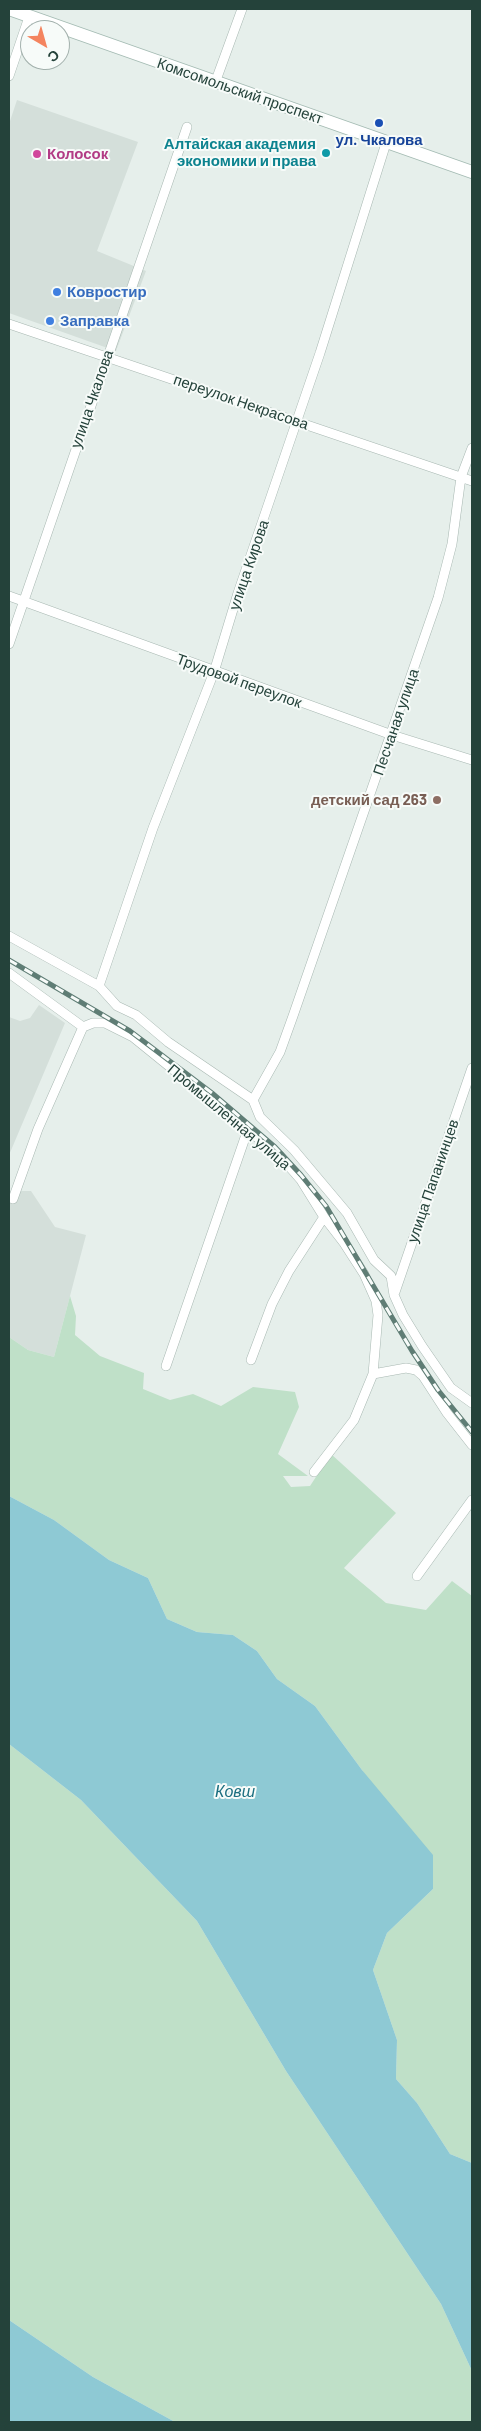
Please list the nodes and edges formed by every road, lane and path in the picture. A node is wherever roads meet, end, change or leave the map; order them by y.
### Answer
1 (9, 9) edge
2 (242, 9) edge
3 (29, 17) junction
4 (9, 76) edge
5 (215, 83) junction
6 (187, 127) dead end
7 (387, 140) junction
8 (472, 172) edge
9 (9, 324) edge
10 (107, 357) junction
11 (296, 421) junction
12 (472, 448) edge
13 (461, 477) junction
14 (472, 481) edge
15 (9, 596) edge
16 (24, 600) junction
17 (9, 644) edge
18 (214, 672) junction
19 (392, 735) junction
20 (472, 760) edge
21 (9, 936) edge
22 (9, 973) edge
23 (99, 986) junction
24 (83, 1028) junction
25 (472, 1068) edge
26 (253, 1100) junction
27 (248, 1129) junction
28 (13, 1199) dead end
29 (324, 1217) junction
30 (394, 1295) junction
31 (250, 1360) dead end
32 (166, 1366) dead end
33 (373, 1374) junction
34 (472, 1403) edge
35 (472, 1445) edge
36 (314, 1472) dead end
37 (472, 1500) edge
38 (417, 1576) dead end

1 - 3 main road, Комсомольский проспект
2 - 5 street
3 - 4 street
3 - 5 main road, Комсомольский проспект
5 - 7 main road, Комсомольский проспект
6 - 10 street, улица Чкалова
7 - 8 main road, Комсомольский проспект
7 - 11 street, улица Кирова
9 - 10 street, переулок Некрасова
10 - 11 street, переулок Некрасова
10 - 16 street, улица Чкалова
11 - 13 street, переулок Некрасова
11 - 18 street, улица Кирова
12 - 13 street, Песчаная улица
13 - 14 street, переулок Некрасова
13 - 19 street, Песчаная улица
15 - 16 street, Трудовой переулок
16 - 17 street, улица Чкалова
16 - 18 street, Трудовой переулок
18 - 19 street, Трудовой переулок
18 - 23 street, улица Кирова
19 - 20 street, Трудовой переулок
19 - 26 street, Песчаная улица
21 - 23 street
22 - 24 street
23 - 26 street
24 - 27 street, Промышленная улица
24 - 28 street
25 - 30 street, улица Папанинцев
26 - 30 street, Промышленная улица
27 - 29 street, Промышленная улица
27 - 32 street
29 - 31 street
29 - 33 street, Промышленная улица
30 - 34 street, Промышленная улица
33 - 35 street
33 - 36 street, Промышленная улица
37 - 38 street

